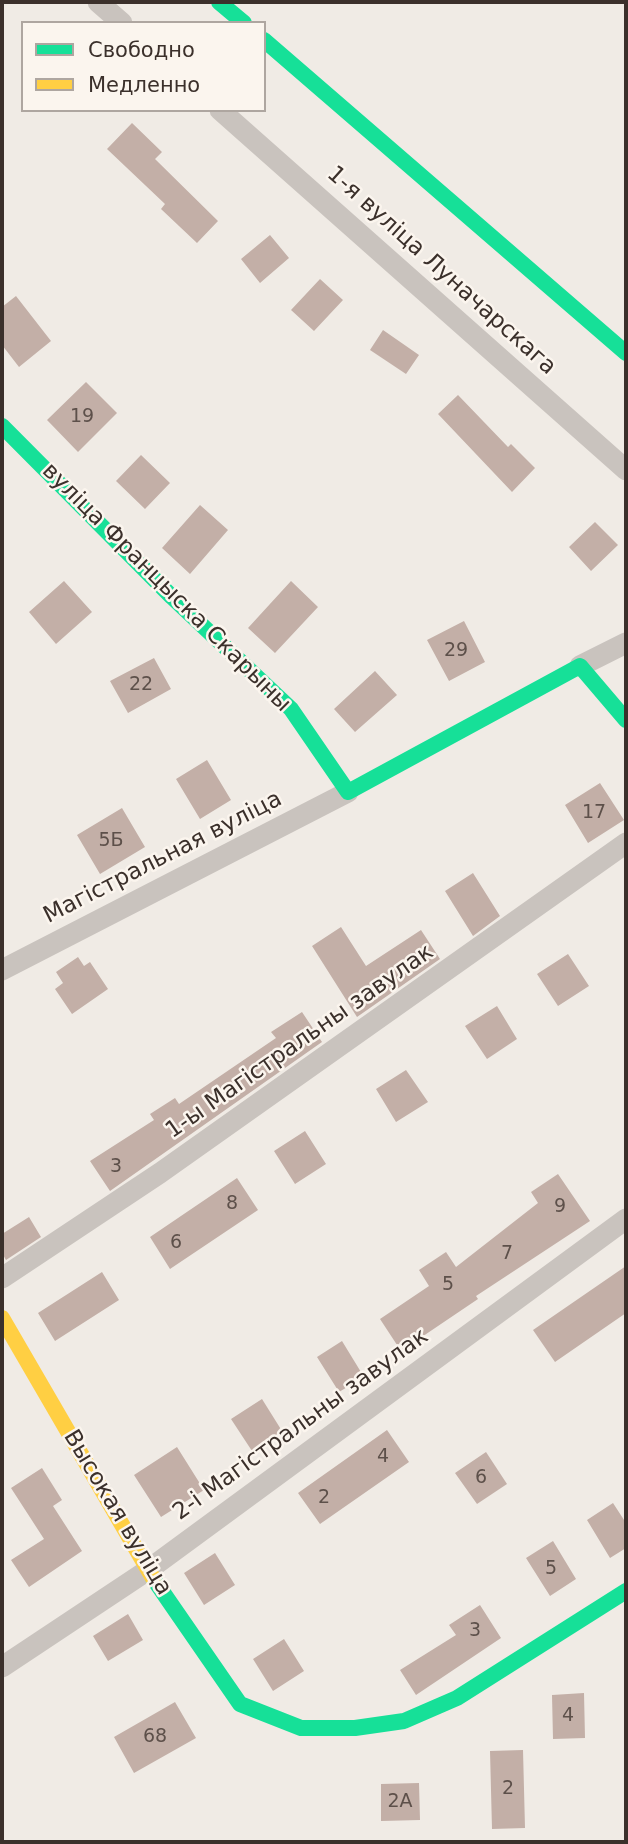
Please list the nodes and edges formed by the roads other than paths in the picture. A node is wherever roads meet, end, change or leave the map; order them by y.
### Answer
1 (98, 2) edge
2 (219, 2) edge
3 (119, 21) edge
4 (242, 21) edge
5 (266, 42) edge
6 (222, 112) edge
7 (626, 353) edge
8 (2, 426) edge
9 (626, 470) edge
10 (626, 643) edge
11 (580, 667) junction
12 (626, 720) edge
13 (348, 792) junction
14 (626, 844) edge
15 (2, 971) edge
16 (626, 1219) edge
17 (2, 1278) edge
18 (2, 1318) edge
19 (148, 1570) junction
20 (626, 1591) edge
21 (2, 1667) edge

1 - 3 street
2 - 4 street
5 - 7 street
6 - 9 street, 1-я вуліца Луначарскага
8 - 13 street, вуліца Францыска Скарыны
10 - 11 street
11 - 12 street
11 - 13 street
13 - 15 street, Магістральная вуліца
14 - 17 street, 1-ы Магістральны завулак
16 - 19 street, 2-і Магістральны завулак
18 - 19 street, Высокая вуліца
19 - 20 street, Высокая вуліца
19 - 21 street, 2-і Магістральны завулак

